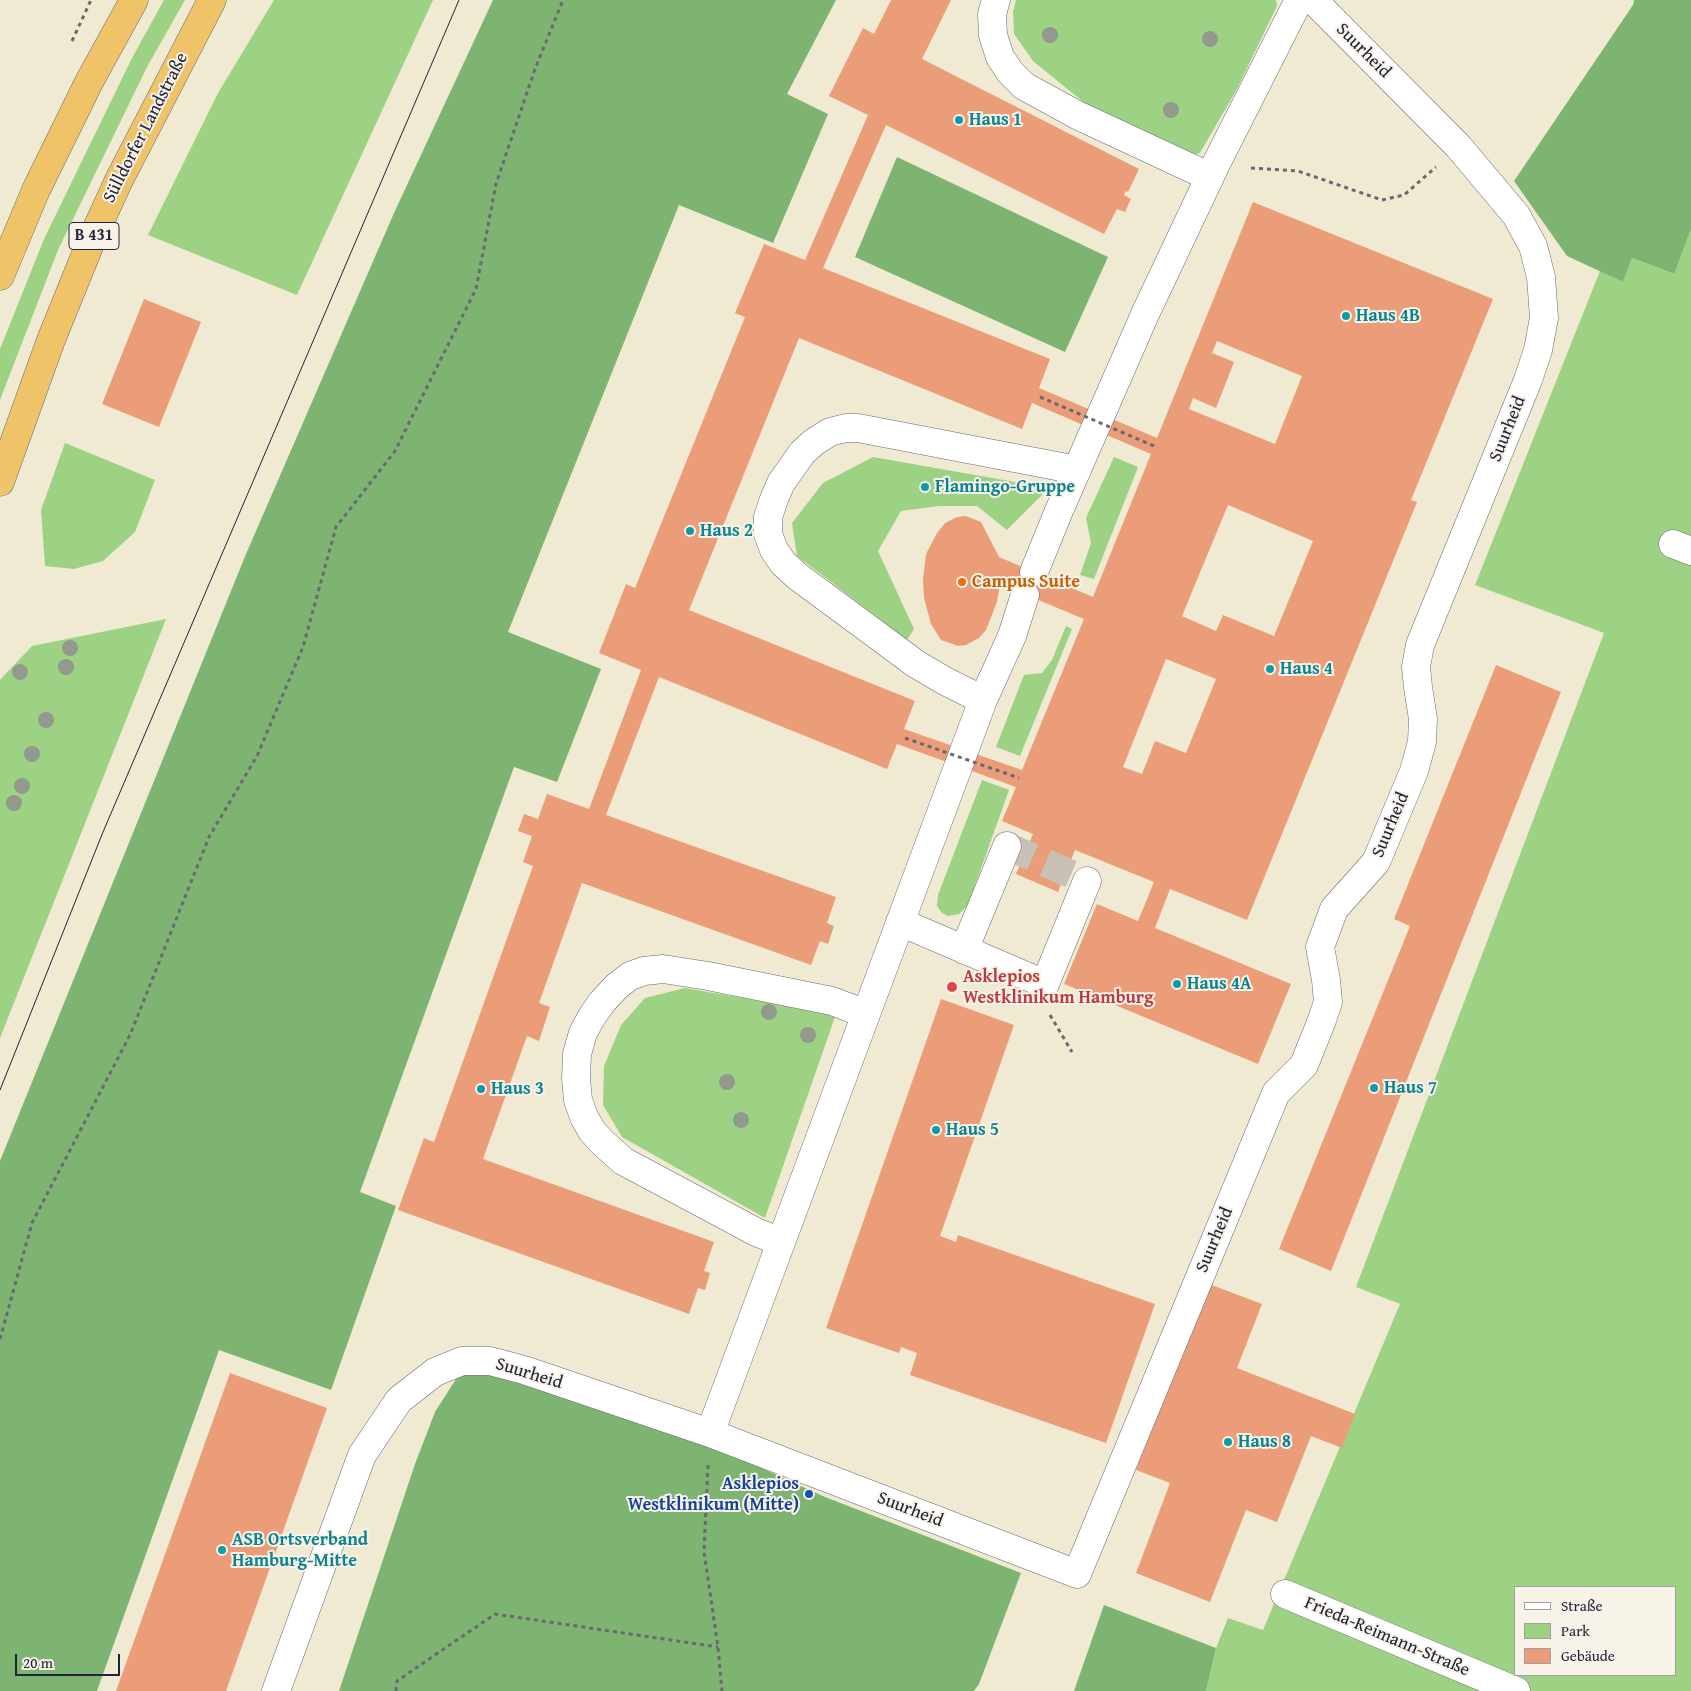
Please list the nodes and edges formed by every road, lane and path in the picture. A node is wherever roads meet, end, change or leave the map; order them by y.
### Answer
1 (134, 0) edge
2 (212, 0) edge
3 (563, 0) edge
4 (996, 0) edge
5 (1300, 0) edge
6 (1314, 0) edge
7 (1458, 146) junction
8 (1212, 172) junction
9 (0, 276) edge
10 (1040, 397) dead end
11 (1154, 446) dead end
12 (1077, 470) junction
13 (0, 482) edge
14 (983, 700) junction
15 (905, 738) dead end
16 (1019, 778) dead end
17 (1007, 846) dead end
18 (1087, 881) dead end
19 (900, 922) junction
20 (964, 950) junction
21 (866, 1014) junction
22 (781, 1242) junction
23 (0, 1339) edge
24 (710, 1433) junction
25 (1285, 1594) dead end
26 (718, 1647) junction
27 (276, 1691) edge
28 (396, 1691) edge
29 (722, 1691) edge
30 (1516, 1691) edge

1 - 9 highway
2 - 13 highway, Sülldorfer Landstraße / B 431
3 - 23 path
4 - 8 street
5 - 8 street
6 - 7 street, Suurheid
7 - 8 path
7 - 24 street, Suurheid
8 - 12 street
10 - 11 path, bridge
12 - 14 street
12 - 14 street
14 - 19 street
15 - 16 path, bridge
17 - 20 street
18 - 20 street
19 - 20 street
19 - 21 street
21 - 22 street
21 - 22 street
22 - 24 street
24 - 26 path
24 - 27 street, Suurheid
25 - 30 street, Frieda-Reimann-Straße
26 - 28 path
26 - 29 path

